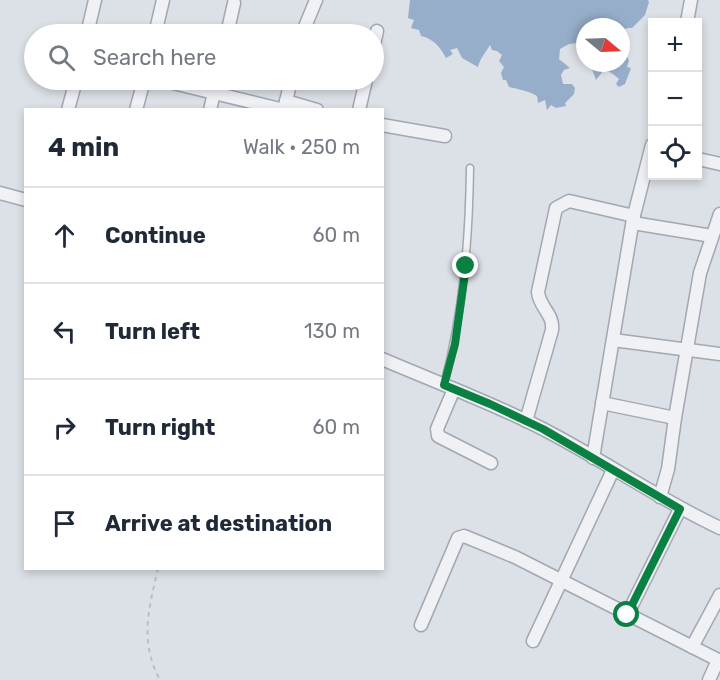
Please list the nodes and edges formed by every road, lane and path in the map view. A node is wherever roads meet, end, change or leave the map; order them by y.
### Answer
1 (95, 0) edge
2 (163, 0) edge
3 (316, 0) edge
4 (691, 0) edge
5 (234, 3) dead end
6 (688, 18) edge
7 (89, 24) edge
8 (157, 24) edge
9 (229, 24) edge
10 (306, 24) edge
11 (73, 90) edge
12 (141, 90) edge
13 (205, 90) edge
14 (289, 90) edge
15 (364, 90) edge
16 (214, 92) junction
17 (286, 101) junction
18 (69, 108) edge
19 (137, 108) edge
20 (210, 108) edge
21 (276, 108) edge
22 (284, 108) edge
23 (310, 108) edge
24 (359, 108) edge
25 (384, 124) edge
26 (445, 136) dead end
27 (702, 160) edge
28 (648, 164) edge
29 (720, 164) edge
30 (470, 168) dead end
31 (0, 193) edge
32 (24, 199) edge
33 (720, 214) edge
34 (634, 219) junction
35 (712, 236) junction
36 (613, 340) junction
37 (687, 349) junction
38 (720, 354) edge
39 (384, 360) edge
40 (449, 387) junction
41 (602, 403) junction
42 (675, 418) junction
43 (526, 421) junction
44 (593, 458) junction
45 (490, 463) dead end
46 (614, 470) junction
47 (660, 497) junction
48 (680, 509) junction
49 (720, 528) edge
50 (158, 570) edge
51 (561, 582) junction
52 (720, 595) edge
53 (627, 615) junction
54 (421, 625) dead end
55 (533, 641) dead end
56 (692, 647) junction
57 (719, 660) edge
58 (160, 680) edge
59 (709, 680) edge

1 - 7 street
2 - 8 street
3 - 10 street
4 - 6 street
5 - 9 street
11 - 18 street
12 - 19 street
13 - 16 street
14 - 17 street
15 - 24 street
16 - 20 street
16 - 21 street
17 - 22 street
17 - 23 street
25 - 26 street
27 - 29 street
28 - 34 street
30 - 40 lane
31 - 32 street
33 - 35 street
34 - 35 street
34 - 36 street
34 - 43 street
35 - 37 street
36 - 37 street
36 - 41 street
37 - 38 street
37 - 42 street
39 - 40 street
40 - 43 street
40 - 45 street
41 - 42 street
41 - 44 street
42 - 47 street
43 - 44 street
44 - 46 street
46 - 47 street
46 - 51 street
47 - 48 street
48 - 49 street
48 - 53 street
50 - 58 path
51 - 53 street
51 - 54 street
51 - 55 street
52 - 56 street
53 - 56 street
56 - 57 street
57 - 59 street

